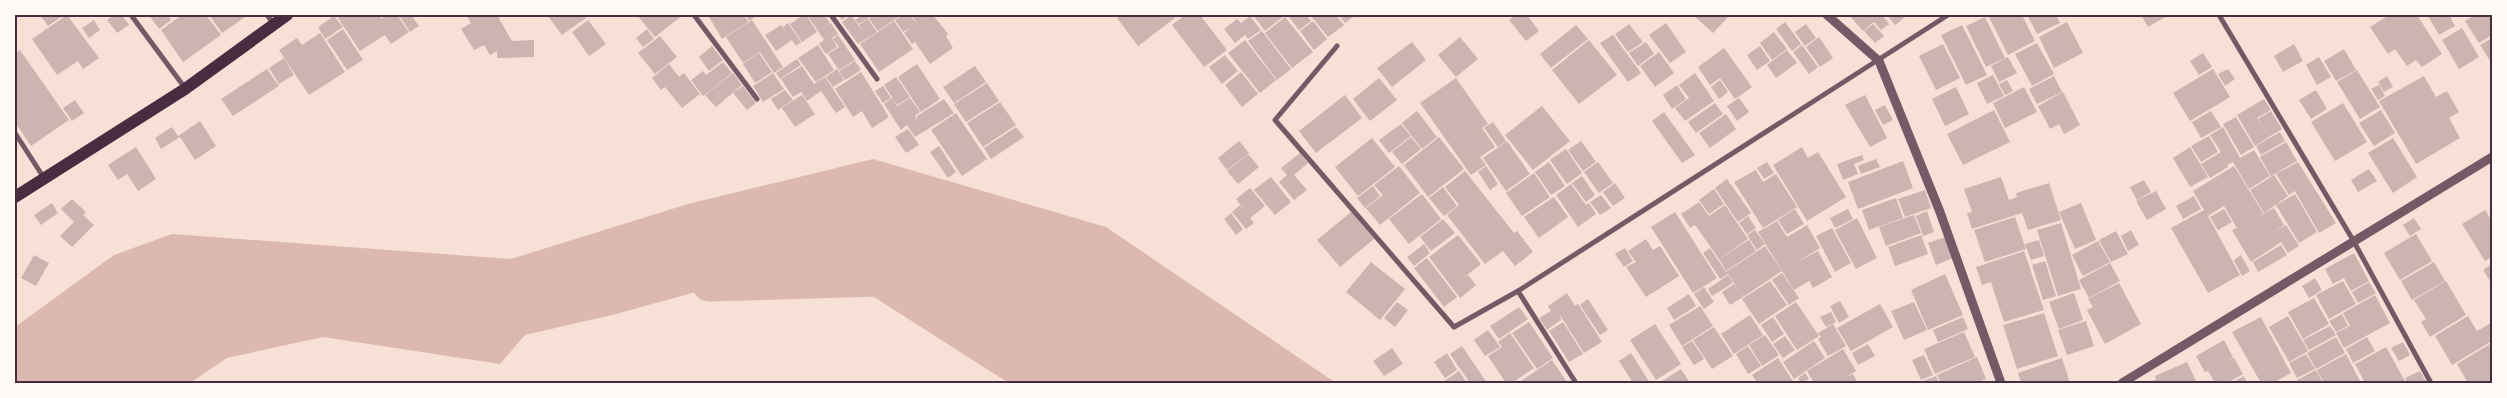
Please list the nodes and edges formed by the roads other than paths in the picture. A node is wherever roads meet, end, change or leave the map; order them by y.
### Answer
1 (131, 15) edge
2 (287, 15) edge
3 (694, 15) edge
4 (832, 15) edge
5 (1827, 15) edge
6 (1948, 15) edge
7 (2219, 15) edge
8 (270, 19) edge
9 (1337, 46) dead end
10 (1879, 61) junction
11 (877, 79) dead end
12 (185, 89) junction
13 (757, 99) dead end
14 (15, 133) edge
15 (2492, 157) edge
16 (44, 178) junction
17 (15, 197) edge
18 (2353, 240) junction
19 (1518, 292) junction
20 (1576, 383) edge
21 (2001, 383) edge
22 (2122, 383) edge
23 (2431, 383) edge

1 - 12 street
2 - 8 main road
3 - 13 street
4 - 11 street
5 - 10 street
6 - 10 street
7 - 18 street
8 - 12 main road
9 - 19 street
10 - 19 street
10 - 21 street
12 - 16 main road
14 - 16 street
15 - 18 street
16 - 17 main road
18 - 22 street
18 - 23 street
19 - 20 street

